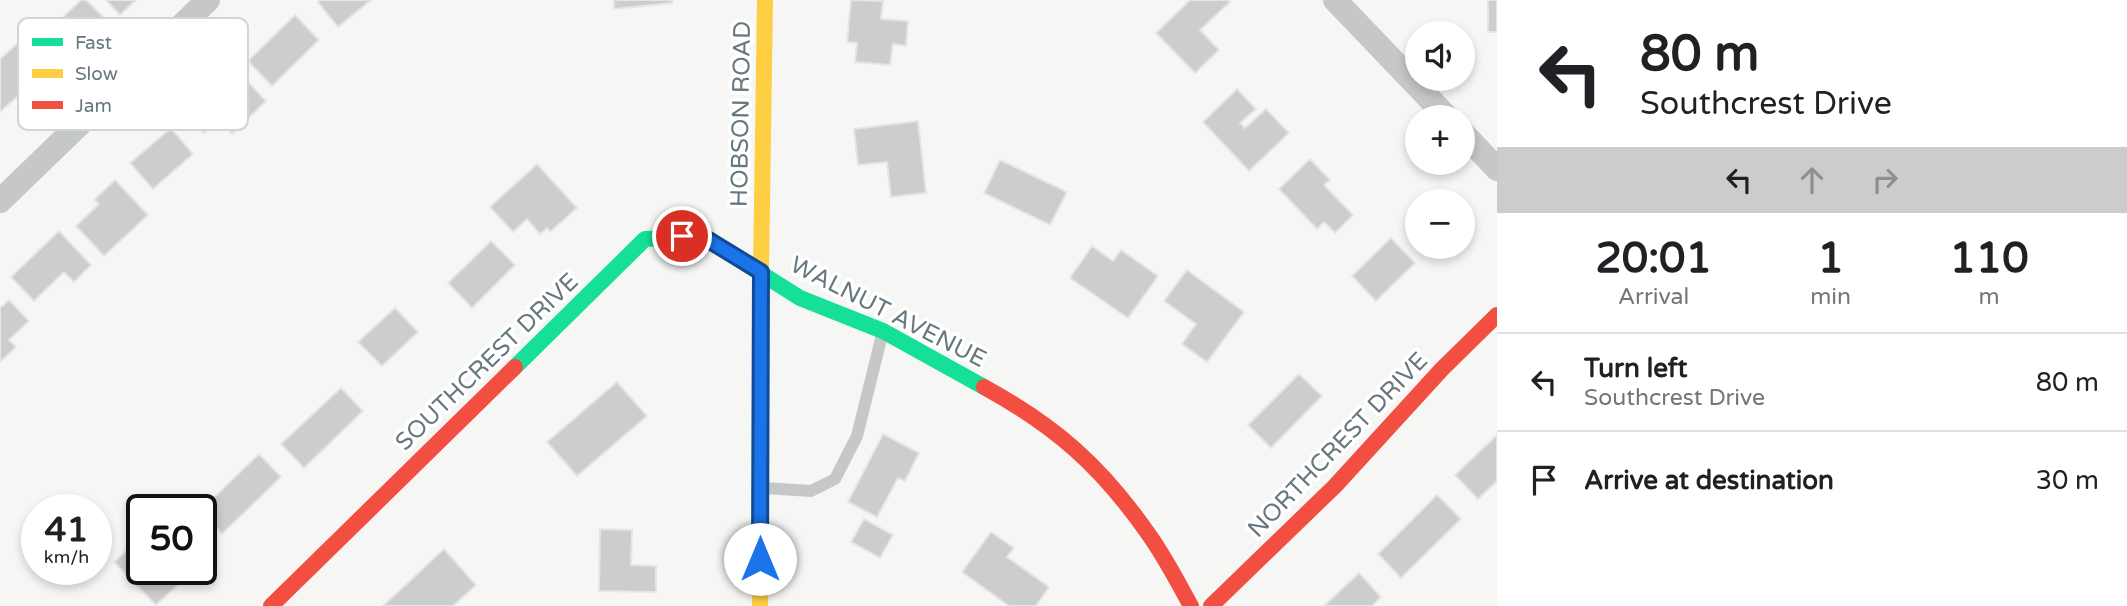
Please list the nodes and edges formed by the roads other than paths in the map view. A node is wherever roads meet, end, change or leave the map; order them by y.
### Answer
1 (208, 0) edge
2 (765, 0) edge
3 (1335, 0) edge
4 (189, 18) edge
5 (1436, 105) edge
6 (73, 130) edge
7 (1475, 146) edge
8 (1497, 169) edge
9 (0, 201) edge
10 (761, 272) junction
11 (1497, 315) edge
12 (883, 331) junction
13 (760, 488) junction
14 (271, 606) edge
15 (760, 606) edge
16 (1191, 606) edge
17 (1211, 606) edge

1 - 4 street
2 - 10 street, HOBSON ROAD
3 - 5 street
6 - 9 street
7 - 8 street
10 - 12 street, WALNUT AVENUE
10 - 13 street, HOBSON ROAD
10 - 14 street, SOUTHCREST DRIVE
11 - 17 street, NORTHCREST DRIVE
12 - 13 lane
12 - 16 street, WALNUT AVENUE
13 - 15 street, HOBSON ROAD

